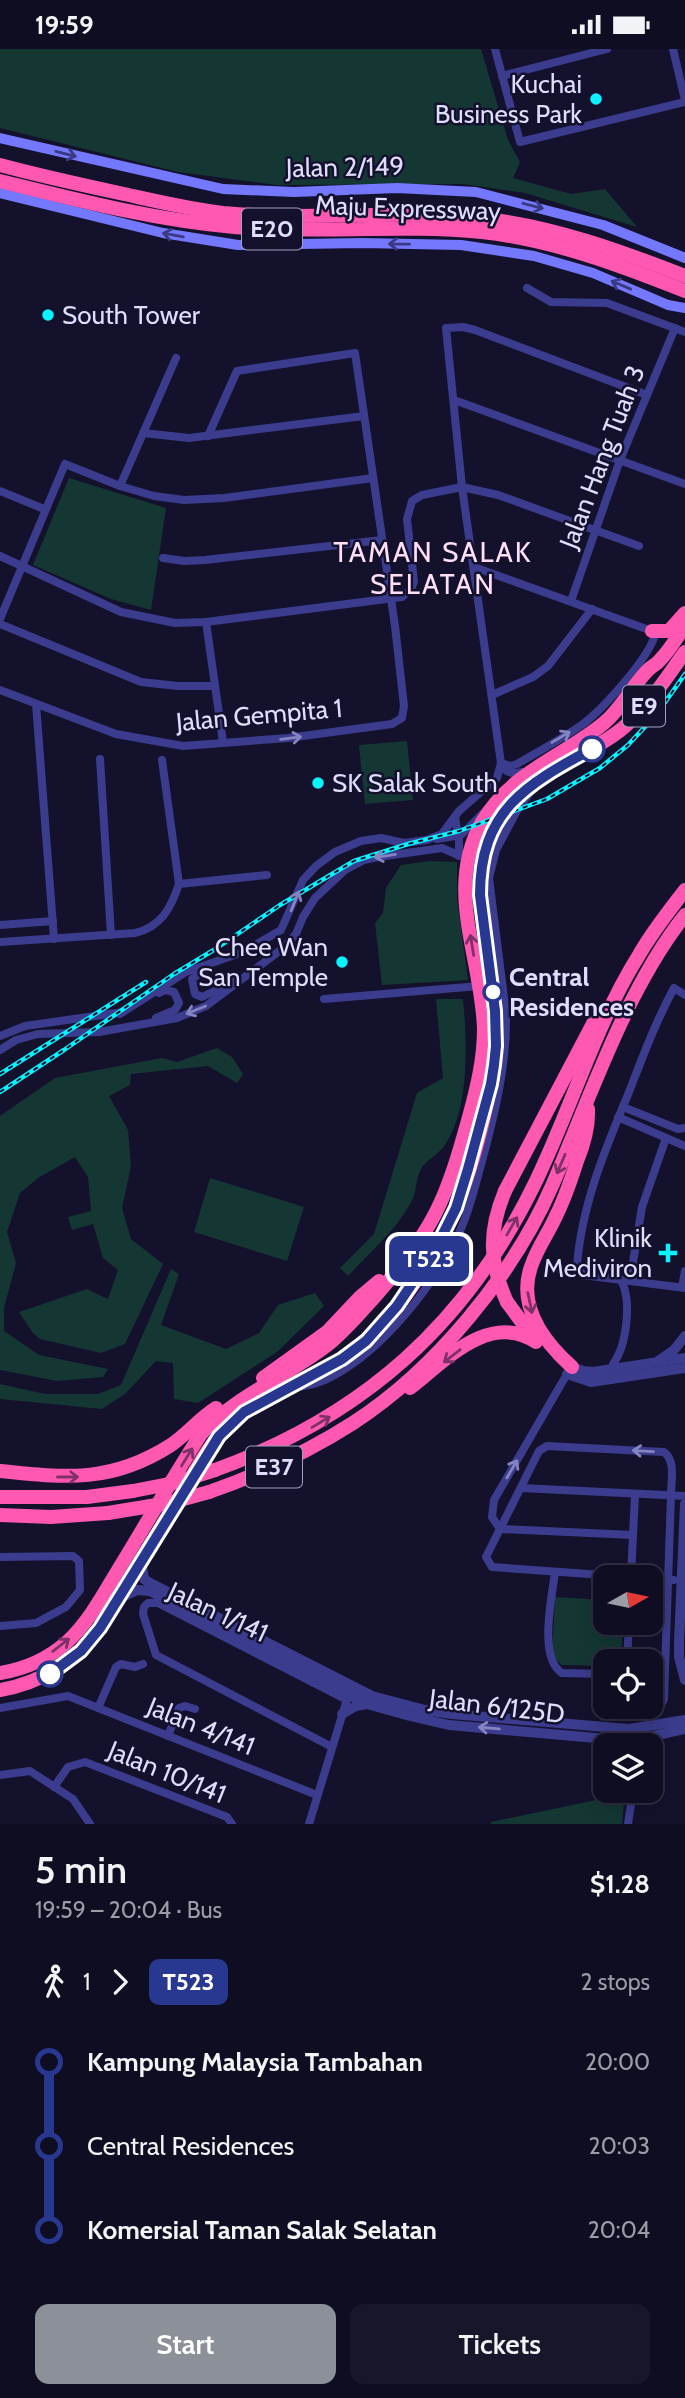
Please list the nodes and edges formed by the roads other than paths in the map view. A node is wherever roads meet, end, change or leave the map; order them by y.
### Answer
1 (495, 49) edge
2 (607, 49) edge
3 (673, 49) edge
4 (502, 76) junction
5 (685, 101) edge
6 (0, 138) edge
7 (0, 165) edge
8 (0, 181) edge
9 (0, 193) edge
10 (685, 258) edge
11 (685, 276) edge
12 (527, 288) dead end
13 (685, 291) edge
14 (685, 302) edge
15 (668, 305) junction
16 (685, 309) edge
17 (685, 324) edge
18 (675, 328) junction
19 (685, 332) edge
20 (176, 358) dead end
21 (647, 395) junction
22 (454, 400) junction
23 (364, 416) junction
24 (143, 433) junction
25 (208, 436) junction
26 (620, 460) junction
27 (373, 478) junction
28 (685, 484) edge
29 (120, 486) junction
30 (462, 487) junction
31 (0, 491) edge
32 (44, 509) junction
33 (595, 531) junction
34 (382, 540) junction
35 (639, 546) dead end
36 (0, 556) edge
37 (163, 558) dead end
38 (21, 565) junction
39 (474, 567) junction
40 (390, 599) junction
41 (571, 601) junction
42 (592, 609) junction
43 (685, 613) edge
44 (0, 619) edge
45 (206, 622) junction
46 (0, 624) edge
47 (680, 627) edge
48 (653, 633) junction
49 (685, 641) edge
50 (685, 652) edge
51 (658, 653) junction
52 (649, 669) junction
53 (215, 686) junction
54 (0, 690) edge
55 (492, 695) junction
56 (36, 704) junction
57 (223, 743) junction
58 (592, 749) junction
59 (100, 759) dead end
60 (162, 760) dead end
61 (501, 763) junction
62 (522, 772) junction
63 (539, 772) junction
64 (455, 817) junction
65 (458, 835) junction
66 (427, 841) junction
67 (455, 853) junction
68 (267, 875) dead end
69 (463, 880) junction
70 (179, 884) junction
71 (685, 890) edge
72 (685, 915) edge
73 (53, 921) junction
74 (0, 925) edge
75 (111, 935) junction
76 (54, 939) junction
77 (0, 942) edge
78 (224, 960) junction
79 (248, 974) junction
80 (479, 986) junction
81 (685, 995) edge
82 (324, 999) dead end
83 (616, 999) junction
84 (120, 1014) junction
85 (130, 1026) junction
86 (0, 1036) edge
87 (0, 1050) edge
88 (587, 1101) junction
89 (622, 1107) junction
90 (618, 1117) junction
91 (685, 1128) edge
92 (666, 1138) junction
93 (685, 1146) edge
94 (401, 1264) junction
95 (685, 1271) edge
96 (630, 1281) junction
97 (384, 1287) junction
98 (684, 1287) edge
99 (627, 1300) junction
100 (397, 1306) junction
101 (342, 1333) junction
102 (685, 1336) edge
103 (536, 1342) junction
104 (361, 1345) junction
105 (623, 1347) junction
106 (685, 1358) edge
107 (654, 1363) junction
108 (613, 1364) dead end
109 (642, 1365) junction
110 (685, 1369) edge
111 (570, 1370) junction
112 (282, 1391) junction
113 (378, 1404) junction
114 (0, 1471) edge
115 (521, 1488) junction
116 (0, 1491) edge
117 (635, 1494) junction
118 (671, 1495) junction
119 (685, 1496) edge
120 (0, 1497) edge
121 (24, 1498) junction
122 (685, 1504) edge
123 (0, 1514) edge
124 (500, 1529) junction
125 (633, 1535) junction
126 (0, 1557) edge
127 (141, 1560) junction
128 (632, 1565) edge
129 (555, 1572) junction
130 (593, 1574) edge
131 (663, 1579) edge
132 (669, 1579) junction
133 (681, 1580) junction
134 (116, 1601) junction
135 (0, 1626) edge
136 (142, 1664) dead end
137 (0, 1673) edge
138 (593, 1674) edge
139 (685, 1681) edge
140 (663, 1688) edge
141 (0, 1690) edge
142 (349, 1693) junction
143 (367, 1703) junction
144 (0, 1708) edge
145 (98, 1708) junction
146 (195, 1709) dead end
147 (342, 1714) junction
148 (627, 1719) edge
149 (685, 1720) edge
150 (629, 1728) junction
151 (685, 1729) edge
152 (630, 1733) edge
153 (663, 1735) edge
154 (168, 1736) junction
155 (593, 1739) edge
156 (332, 1747) junction
157 (0, 1775) edge
158 (54, 1787) junction
159 (317, 1795) junction
160 (631, 1803) edge
161 (90, 1824) edge
162 (232, 1824) edge
163 (309, 1824) edge
164 (628, 1824) edge

1 - 4 street
2 - 4 street
3 - 5 street
4 - 5 street
6 -> 10 main road, Jalan 2/149
7 - 11 highway, Maju Expressway / E20
8 - 13 highway, Maju Expressway / E20
15 -> 9 main road
12 - 18 street
14 - 15 main road
15 - 16 main road
17 - 18 street
18 - 19 street
18 - 21 street, Jalan Hang Tuah 3
20 - 24 street
21 - 22 street
21 - 26 street, Jalan Hang Tuah 3
22 - 26 street
22 - 30 street
23 - 25 street
23 - 25 street
23 - 27 street
24 - 25 street
24 - 29 street
26 - 28 street
26 - 33 street, Jalan Hang Tuah 3
27 - 29 street
27 - 34 street
29 - 32 street
30 - 33 street
30 - 39 street
30 - 40 street
31 - 32 street
32 - 38 street
33 - 35 street
33 - 41 street, Jalan Hang Tuah 3
34 - 37 street
34 - 40 street
36 - 38 street
38 - 44 street
38 - 45 street
39 - 41 street
39 - 55 street
40 - 45 street
57 -> 40 street, Jalan Gempita 1
41 - 42 street
42 - 48 street
42 - 55 street
43 - 47 highway
45 - 53 street
46 - 53 street
47 - 48 highway
47 - 51 highway
47 - 52 highway, E9
48 - 51 highway
61 -> 48 street
49 - 58 highway
50 - 58 highway, E9
51 - 52 highway
52 - 63 highway, E9
53 - 57 street
54 - 56 street, Jalan Gempita 1
55 - 61 street
56 - 57 street, Jalan Gempita 1
56 - 73 street
58 - 63 highway, E9
59 - 75 street
60 - 70 street
61 - 62 street
61 - 64 street
62 - 63 street
62 - 65 street
63 - 69 highway, E9
63 - 100 highway, E9
63 - 112 street
64 - 65 street
64 - 66 street
65 - 66 street
65 - 67 street
78 -> 66 street
67 - 69 street
67 -> 79 street
68 - 70 street
80 -> 69 highway, E9
70 - 75 street
71 - 83 highway, E37
72 - 88 highway, E37
73 - 74 street
73 - 76 street
75 - 76 street
76 - 77 street
78 - 79 street
78 - 84 street
79 -> 85 street
80 - 82 street
80 - 94 highway, E9
81 - 89 street
83 - 103 highway, bridge
121 -> 83 highway, E37, bridge
84 - 85 street
84 - 86 street
85 - 87 street
88 -> 111 highway
88 -> 113 highway, E37
89 - 90 street
89 - 91 street
90 - 92 street
90 - 96 street
92 - 93 street
92 - 96 street
94 - 97 highway, E9
114 -> 94 highway
95 - 98 street
96 - 98 street
96 - 99 street
96 - 99 street
97 - 100 highway
97 - 101 highway, E9
99 - 105 street
100 - 104 highway, E9
101 - 104 highway
137 -> 101 highway, E9
102 - 107 street
103 - 111 highway
103 -> 113 highway
104 - 112 highway, E9
105 - 108 street
105 - 109 street
106 - 107 street
107 - 109 street
109 - 111 street
110 - 111 street
124 -> 111 street
112 - 127 highway, E9
113 - 123 highway, E37, bridge
115 - 117 street
118 -> 115 street
115 - 124 street
116 - 121 highway
117 - 118 street
117 - 125 street
118 - 119 street
118 - 132 street
120 - 121 highway, E37
122 - 133 street
124 - 125 street
124 - 129 street
125 - 128 street
126 - 135 street
127 - 134 highway, E9
127 - 142 street, Jalan 1/141
129 - 130 street
129 - 138 street
131 - 132 street
132 - 133 street
132 - 140 street
133 - 139 street
134 - 141 highway, E9
134 - 142 street, Jalan 1/141
136 - 145 street
142 - 143 street, Jalan 6/125D
142 - 147 street
142 - 150 street, Jalan 6/125D
142 - 156 street, Jalan 1/141
143 - 147 street
155 -> 143 street, Jalan 6/125D
144 - 145 street, Jalan 4/141
145 - 154 street, Jalan 4/141
146 - 154 street
147 - 156 street
148 - 150 street
149 - 150 street, Jalan 6/125D
150 - 152 street
151 - 153 street, Jalan 6/125D
154 - 159 street, Jalan 4/141
156 - 159 street
157 - 158 street
158 - 161 street
158 - 162 street, Jalan 10/141
159 - 163 street
160 - 164 street

